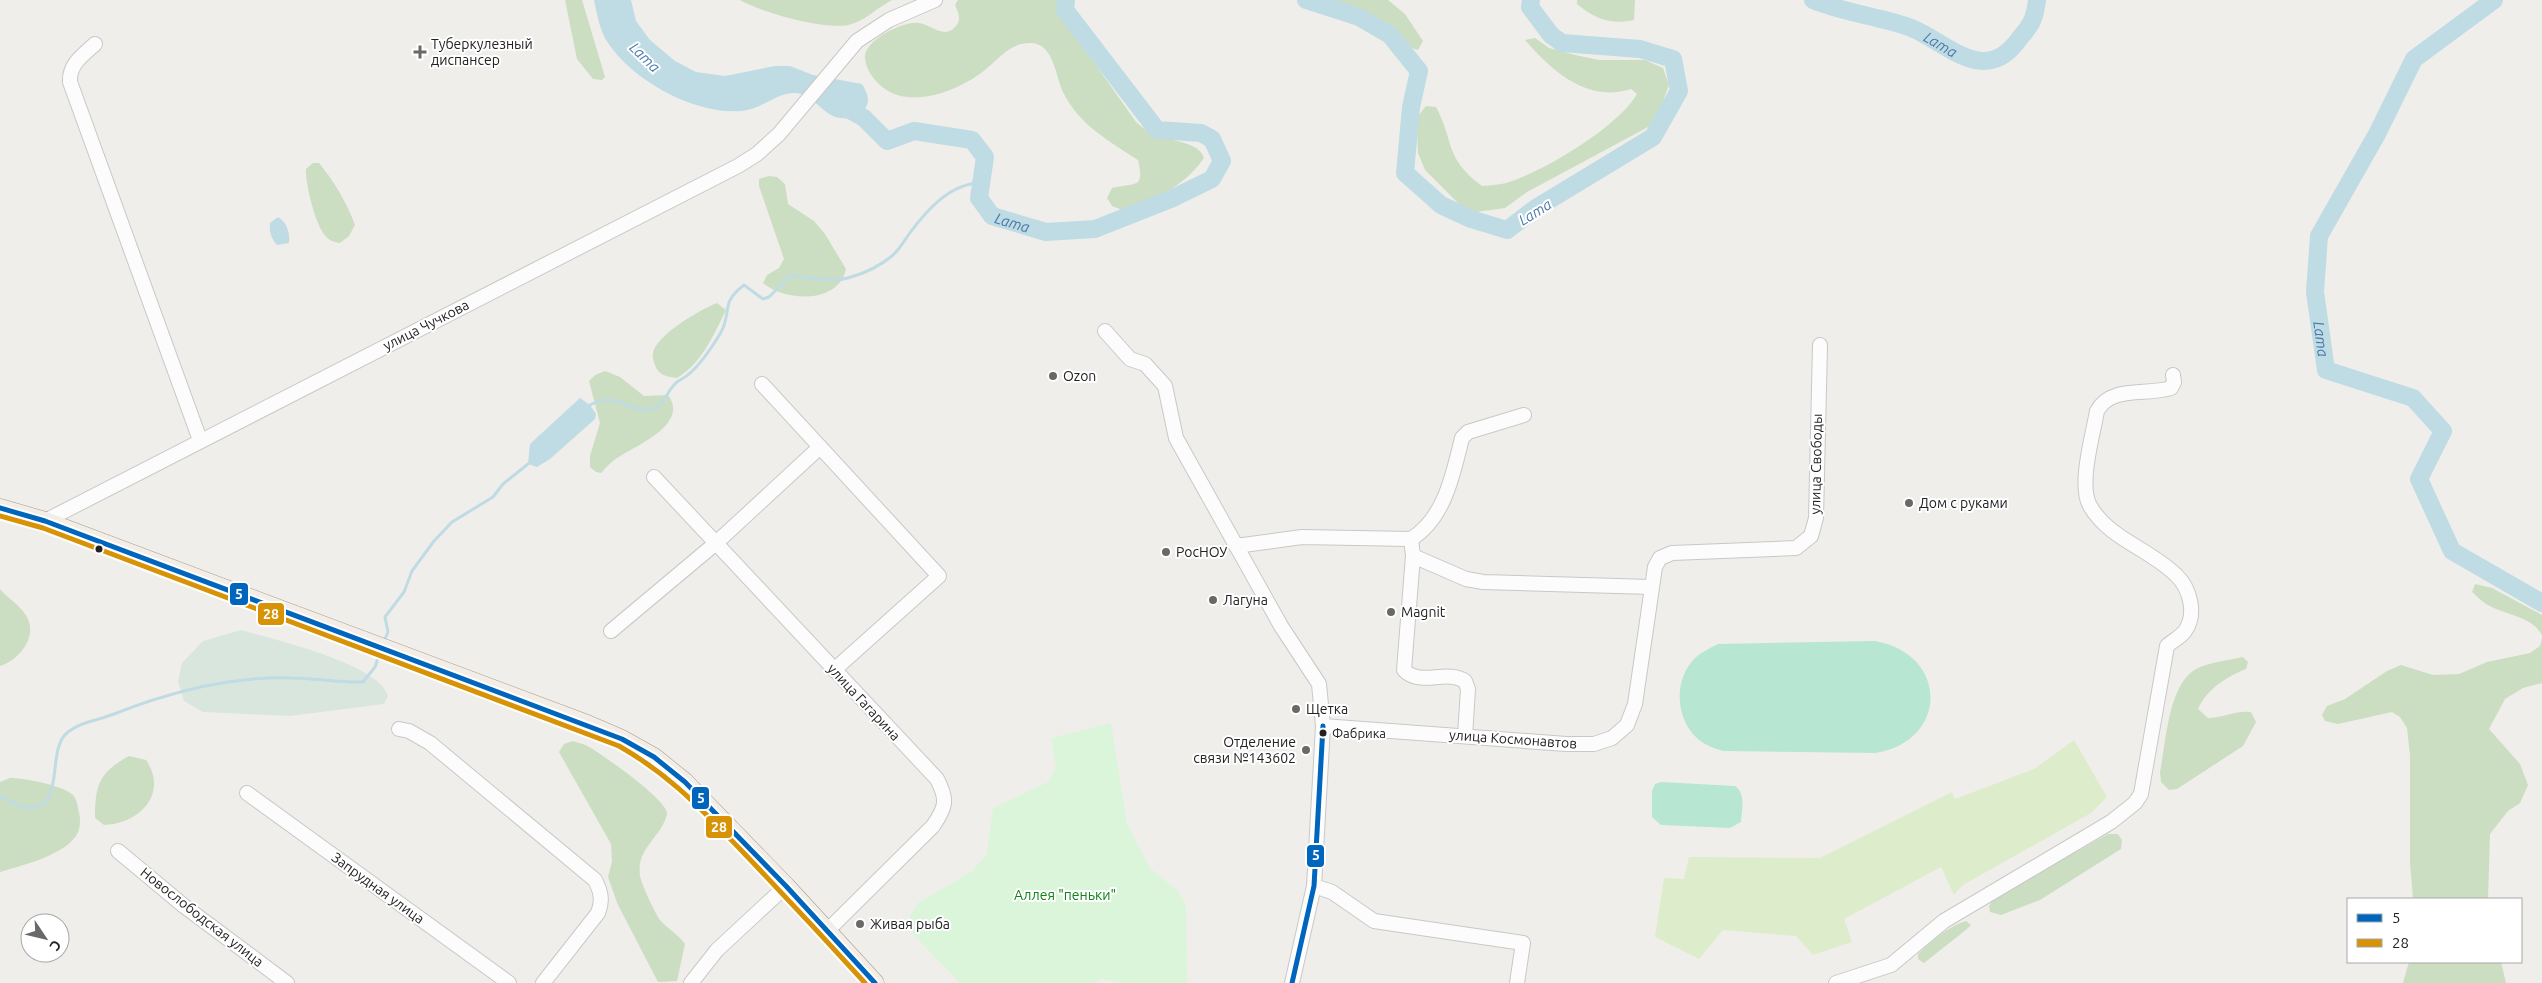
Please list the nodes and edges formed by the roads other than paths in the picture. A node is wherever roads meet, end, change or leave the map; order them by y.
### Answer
1 (935, 0) edge
2 (94, 44) dead end
3 (1105, 331) dead end
4 (1820, 345) dead end
5 (2173, 375) dead end
6 (762, 384) dead end
7 (1524, 415) dead end
8 (200, 440) junction
9 (820, 447) junction
10 (654, 477) dead end
11 (0, 508) edge
12 (45, 521) junction
13 (1411, 539) junction
14 (716, 543) junction
15 (1236, 546) junction
16 (1413, 556) junction
17 (1654, 567) joint
18 (1651, 587) junction
19 (611, 631) dead end
20 (834, 670) junction
21 (1323, 726) junction
22 (399, 729) dead end
23 (1465, 736) junction
24 (247, 793) dead end
25 (118, 851) dead end
26 (786, 886) junction
27 (1314, 886) junction
28 (827, 931) junction
29 (287, 983) edge
30 (508, 983) edge
31 (542, 983) edge
32 (691, 983) edge
33 (875, 983) edge
34 (1292, 983) edge
35 (1517, 983) edge
36 (1836, 983) edge

1 - 8 street, улица Чучкова
2 - 8 street
3 - 15 street
4 - 17 street, улица Свободы
5 - 36 street
6 - 9 street
7 - 13 street
8 - 12 street, улица Чучкова
9 - 14 street
9 - 20 street
10 - 14 street, улица Гагарина
11 - 12 main road
12 - 26 main road
13 - 15 street
13 - 16 street
14 - 19 street
14 - 20 street, улица Гагарина
15 - 21 street
16 - 18 street
16 - 23 street
17 - 18 street, улица Космонавтов
18 - 23 street, улица Космонавтов
20 - 28 street, улица Гагарина
21 - 23 street, улица Космонавтов
21 - 27 street
22 - 31 street
24 - 30 street, Запрудная улица
25 - 29 street, Новослободская улица
26 - 28 main road
26 - 32 street
27 - 34 street
27 - 35 street
28 - 33 main road

